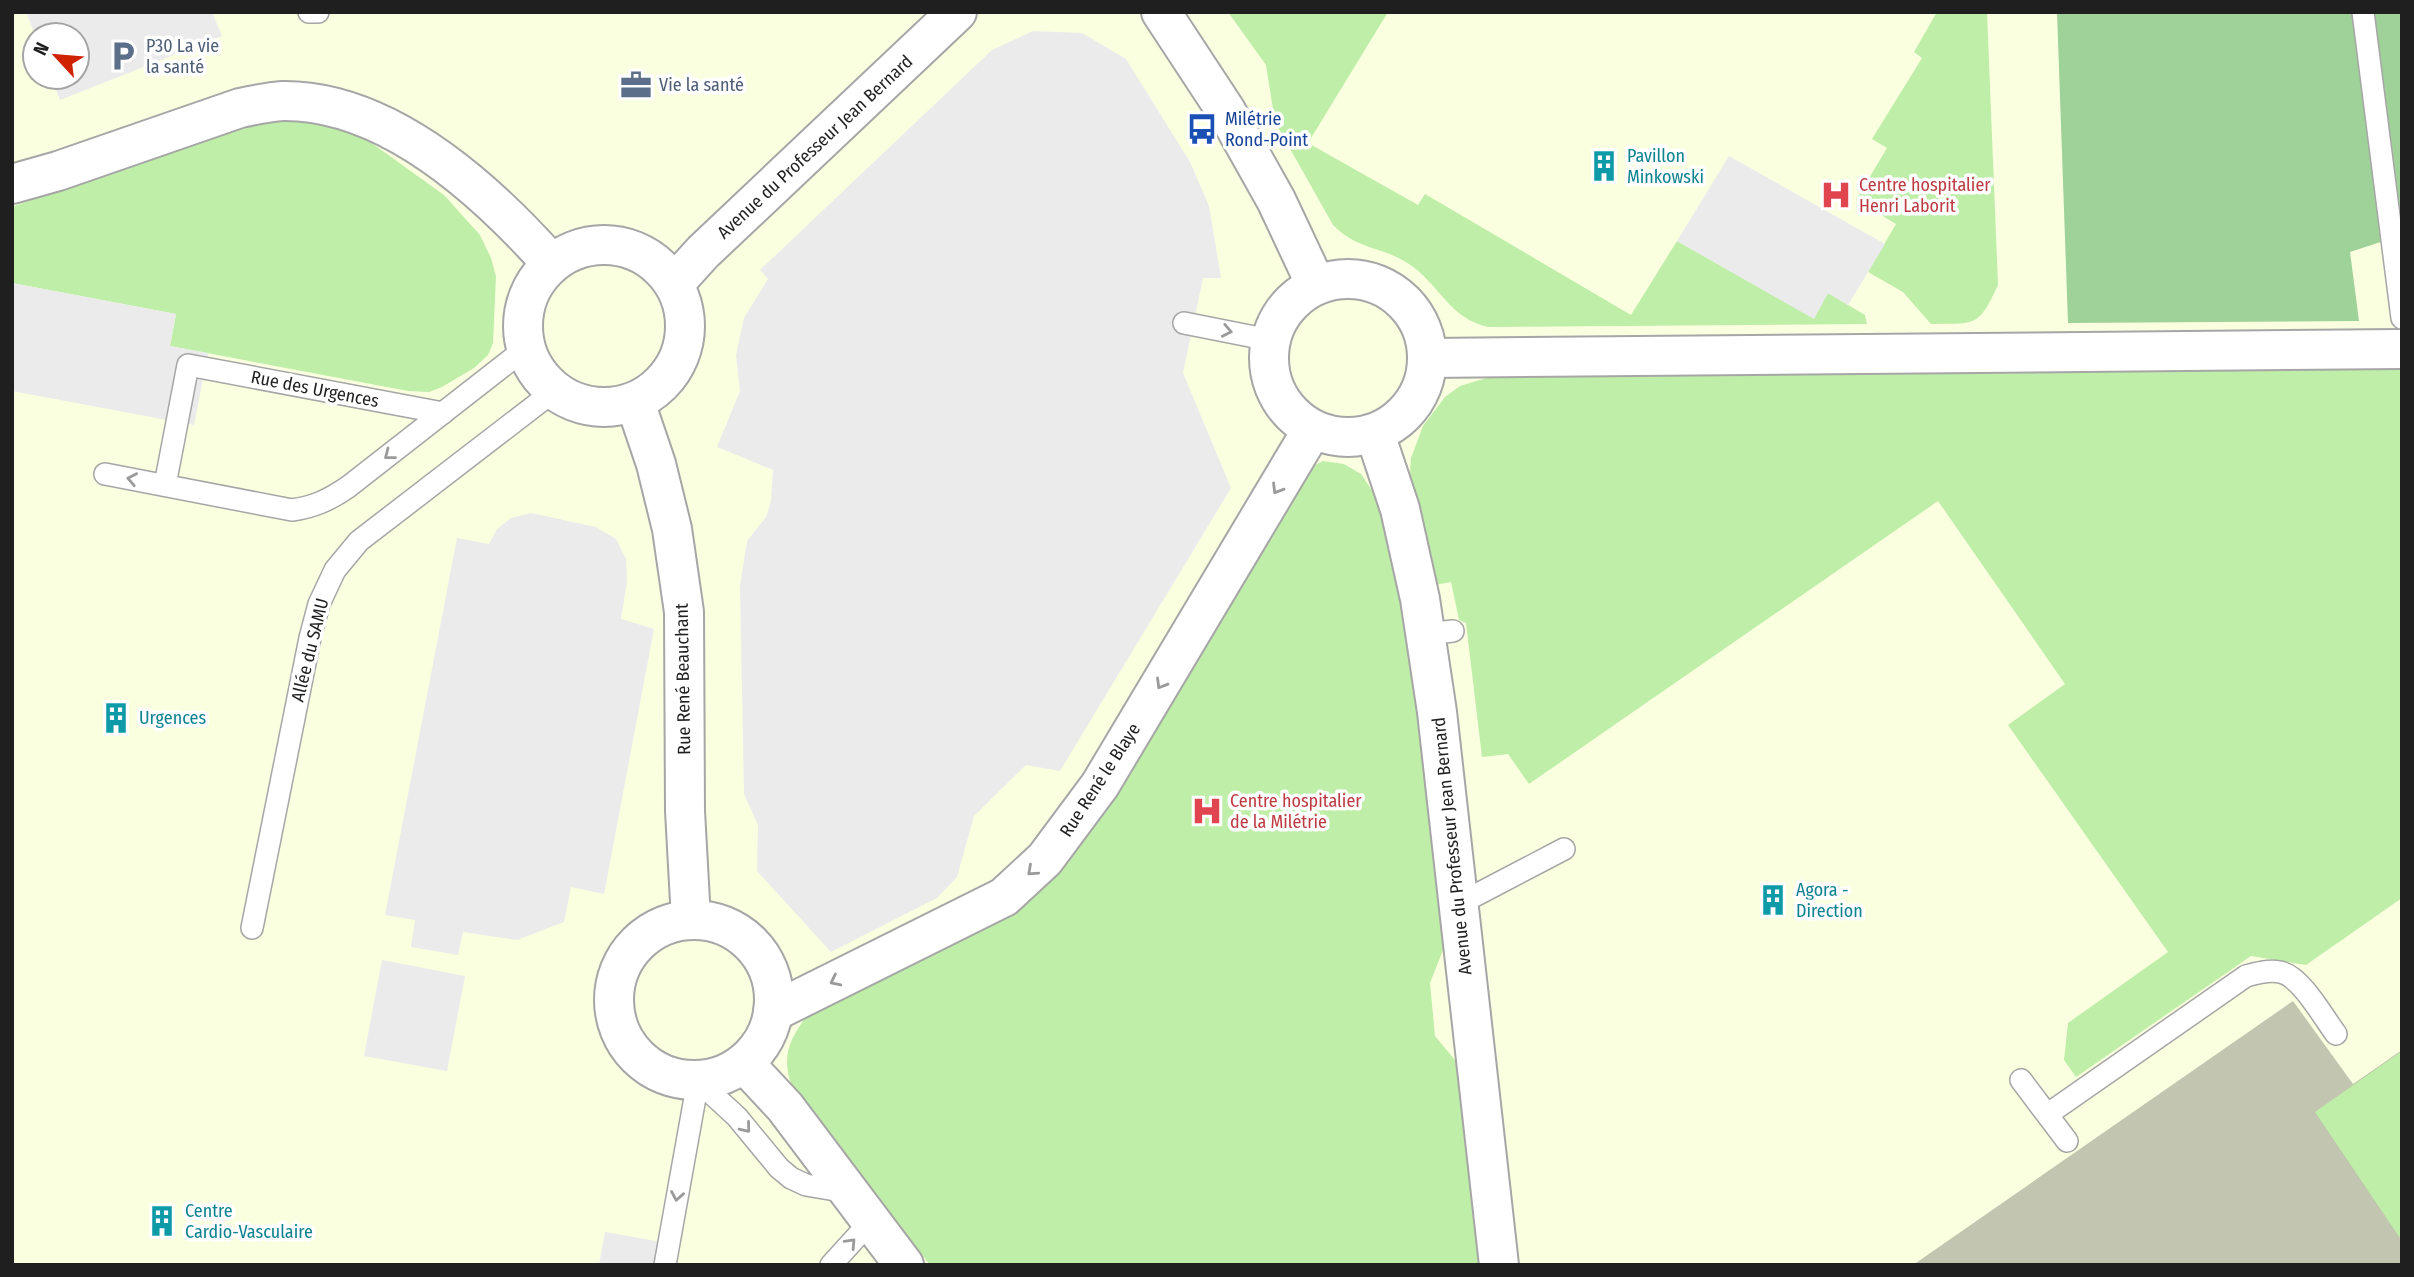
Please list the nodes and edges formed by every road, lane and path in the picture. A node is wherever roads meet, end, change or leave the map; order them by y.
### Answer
1 (309, 12) edge
2 (318, 12) edge
3 (957, 12) edge
4 (1161, 12) edge
5 (2363, 12) edge
6 (12, 184) edge
7 (551, 263) junction
8 (674, 284) junction
9 (1316, 285) junction
10 (2402, 318) edge
11 (1184, 323) dead end
12 (1270, 340) junction
13 (526, 348) junction
14 (2402, 349) edge
15 (1428, 358) junction
16 (554, 391) junction
17 (635, 402) junction
18 (443, 413) junction
19 (1312, 430) junction
20 (1375, 434) junction
21 (105, 474) dead end
22 (166, 485) junction
23 (1564, 849) dead end
24 (1459, 904) junction
25 (691, 920) junction
26 (252, 928) dead end
27 (774, 1012) junction
28 (2336, 1034) dead end
29 (744, 1063) junction
30 (2021, 1080) dead end
31 (698, 1081) junction
32 (2048, 1114) junction
33 (2067, 1141) dead end
34 (860, 1207) junction
35 (665, 1265) edge
36 (831, 1265) edge
37 (904, 1265) edge
38 (1499, 1265) edge

1 - 2 lane
3 - 8 street, Avenue du Professeur Jean Bernard
4 - 9 street
5 - 10 lane
6 - 7 street
7 - 8 street
7 - 13 street
8 - 17 street
9 - 12 street
9 - 15 street
11 -> 12 lane
12 - 19 street
13 - 16 street
13 - 18 lane
14 - 15 street
15 - 20 street
16 - 17 street
16 - 26 lane, Allée du SAMU
17 - 25 street, Rue René Beauchant
18 -> 22 lane
18 - 22 lane, Rue des Urgences
19 - 20 street
19 -> 27 street, Rue René le Blaye
20 - 24 street, Avenue du Professeur Jean Bernard
22 -> 21 lane
23 - 24 lane
24 - 38 street, Avenue du Professeur Jean Bernard
25 - 27 street
25 - 31 street
27 - 29 street
28 - 32 lane
29 - 31 street
29 - 34 street
30 - 32 lane
31 -> 34 lane
31 -> 35 lane
32 - 33 lane
36 -> 34 lane
34 - 37 street

